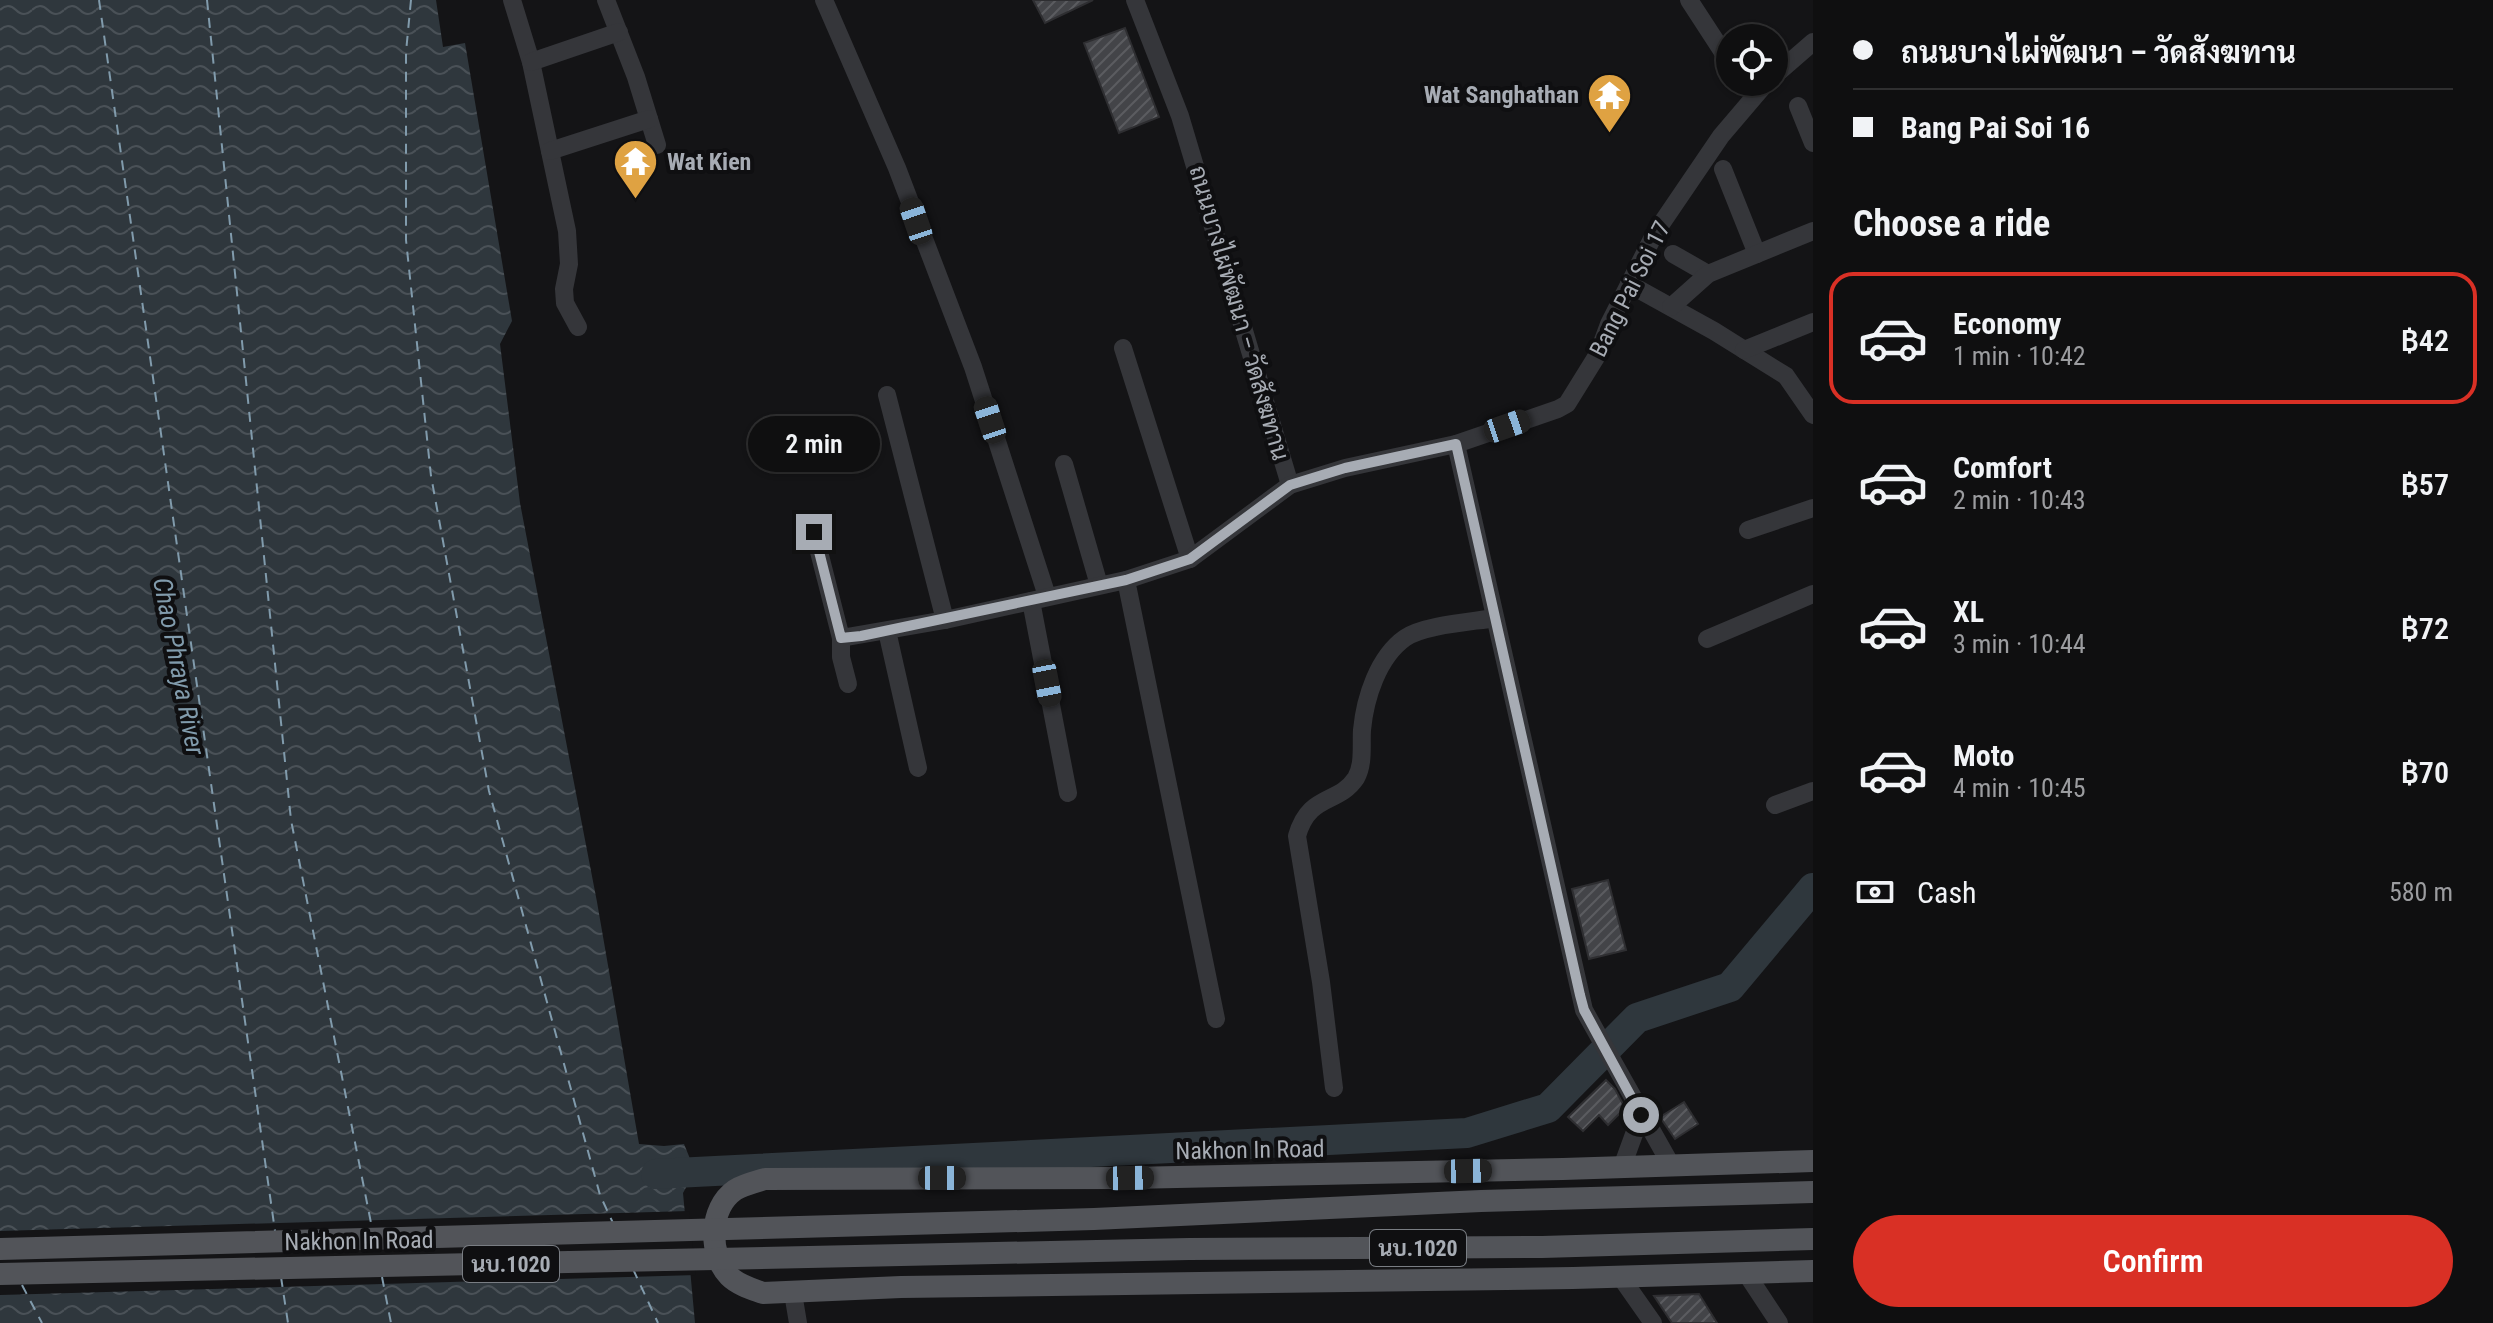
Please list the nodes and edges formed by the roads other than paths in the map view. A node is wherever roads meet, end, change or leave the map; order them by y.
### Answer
1 (512, 0) edge
2 (606, 0) edge
3 (824, 0) edge
4 (1135, 0) edge
5 (1689, 0) edge
6 (619, 32) junction
7 (1716, 41) edge
8 (1813, 42) edge
9 (531, 62) junction
10 (1788, 64) edge
11 (1743, 96) edge
12 (1798, 106) dead end
13 (649, 119) junction
14 (1813, 143) edge
15 (657, 145) dead end
16 (550, 151) junction
17 (1723, 169) dead end
18 (1813, 231) edge
19 (1673, 254) dead end
20 (1757, 254) junction
21 (1708, 274) junction
22 (1629, 284) junction
23 (1671, 307) junction
24 (1813, 322) edge
25 (578, 327) dead end
26 (1123, 348) dead end
27 (1744, 350) junction
28 (887, 395) dead end
29 (1813, 415) edge
30 (1456, 444) junction
31 (1064, 464) dead end
32 (1290, 485) junction
33 (1813, 508) edge
34 (1748, 530) dead end
35 (814, 532) dead end
36 (1190, 559) junction
37 (1126, 580) junction
38 (1099, 585) junction
39 (1813, 594) edge
40 (1039, 598) junction
41 (1495, 618) junction
42 (945, 620) junction
43 (887, 631) junction
44 (841, 638) junction
45 (1707, 639) dead end
46 (848, 684) dead end
47 (918, 768) dead end
48 (1813, 791) edge
49 (1068, 793) dead end
50 (1775, 805) dead end
51 (1216, 1019) dead end
52 (1334, 1088) dead end
53 (1641, 1115) junction
54 (1813, 1161) edge
55 (1671, 1165) junction
56 (1622, 1167) junction
57 (1588, 1168) junction
58 (1813, 1192) edge
59 (1481, 1201) junction
60 (1813, 1239) edge
61 (0, 1249) edge
62 (1813, 1271) edge
63 (1746, 1273) junction
64 (0, 1274) edge
65 (1620, 1276) junction
66 (793, 1293) junction
67 (798, 1323) edge
68 (1653, 1323) edge
69 (1779, 1323) edge

1 - 9 street
2 - 6 street
3 - 40 street
4 - 32 street, ถนนบางไผ่พัฒนา – วัดสังฆทาน
5 - 7 street
6 - 9 street
6 - 13 street
8 - 10 street
9 - 16 street
11 - 22 street, Bang Pai Soi 17
12 - 14 street
13 - 15 street
13 - 16 street
16 - 25 street
17 - 20 street
18 - 20 street
19 - 21 street
20 - 21 street
21 - 23 street
22 - 23 street
22 - 30 street, Bang Pai Soi 17
23 - 27 street
24 - 27 street
26 - 36 street
27 - 29 street
28 - 42 street
30 - 32 street, ถนนบางไผ่พัฒนา – วัดสังฆทาน
30 - 41 street
31 - 38 street
32 - 36 street
33 - 34 street
35 - 44 street
36 - 37 street
37 - 38 street
37 - 51 street
38 - 40 street
39 - 45 street
40 - 42 street
40 - 49 street
41 - 52 street
41 - 53 street
42 - 43 street
43 - 44 street
43 - 47 street
44 - 46 street
48 - 50 street
53 - 55 street
53 - 56 street
54 - 55 main road, Nakhon In Road / นบ.1020
55 - 56 main road, Nakhon In Road / นบ.1020
56 - 57 main road, Nakhon In Road / นบ.1020
57 - 59 main road
57 - 66 main road, Nakhon In Road / นบ.1020
58 - 59 main road, Nakhon In Road / นบ.1020
59 - 61 main road, Nakhon In Road / นบ.1020
60 - 64 main road, Nakhon In Road / นบ.1020
62 - 63 main road, Nakhon In Road / นบ.1020
63 - 65 main road, Nakhon In Road / นบ.1020
63 - 69 street
65 - 66 main road, Nakhon In Road / นบ.1020
65 - 68 street
66 - 67 street

